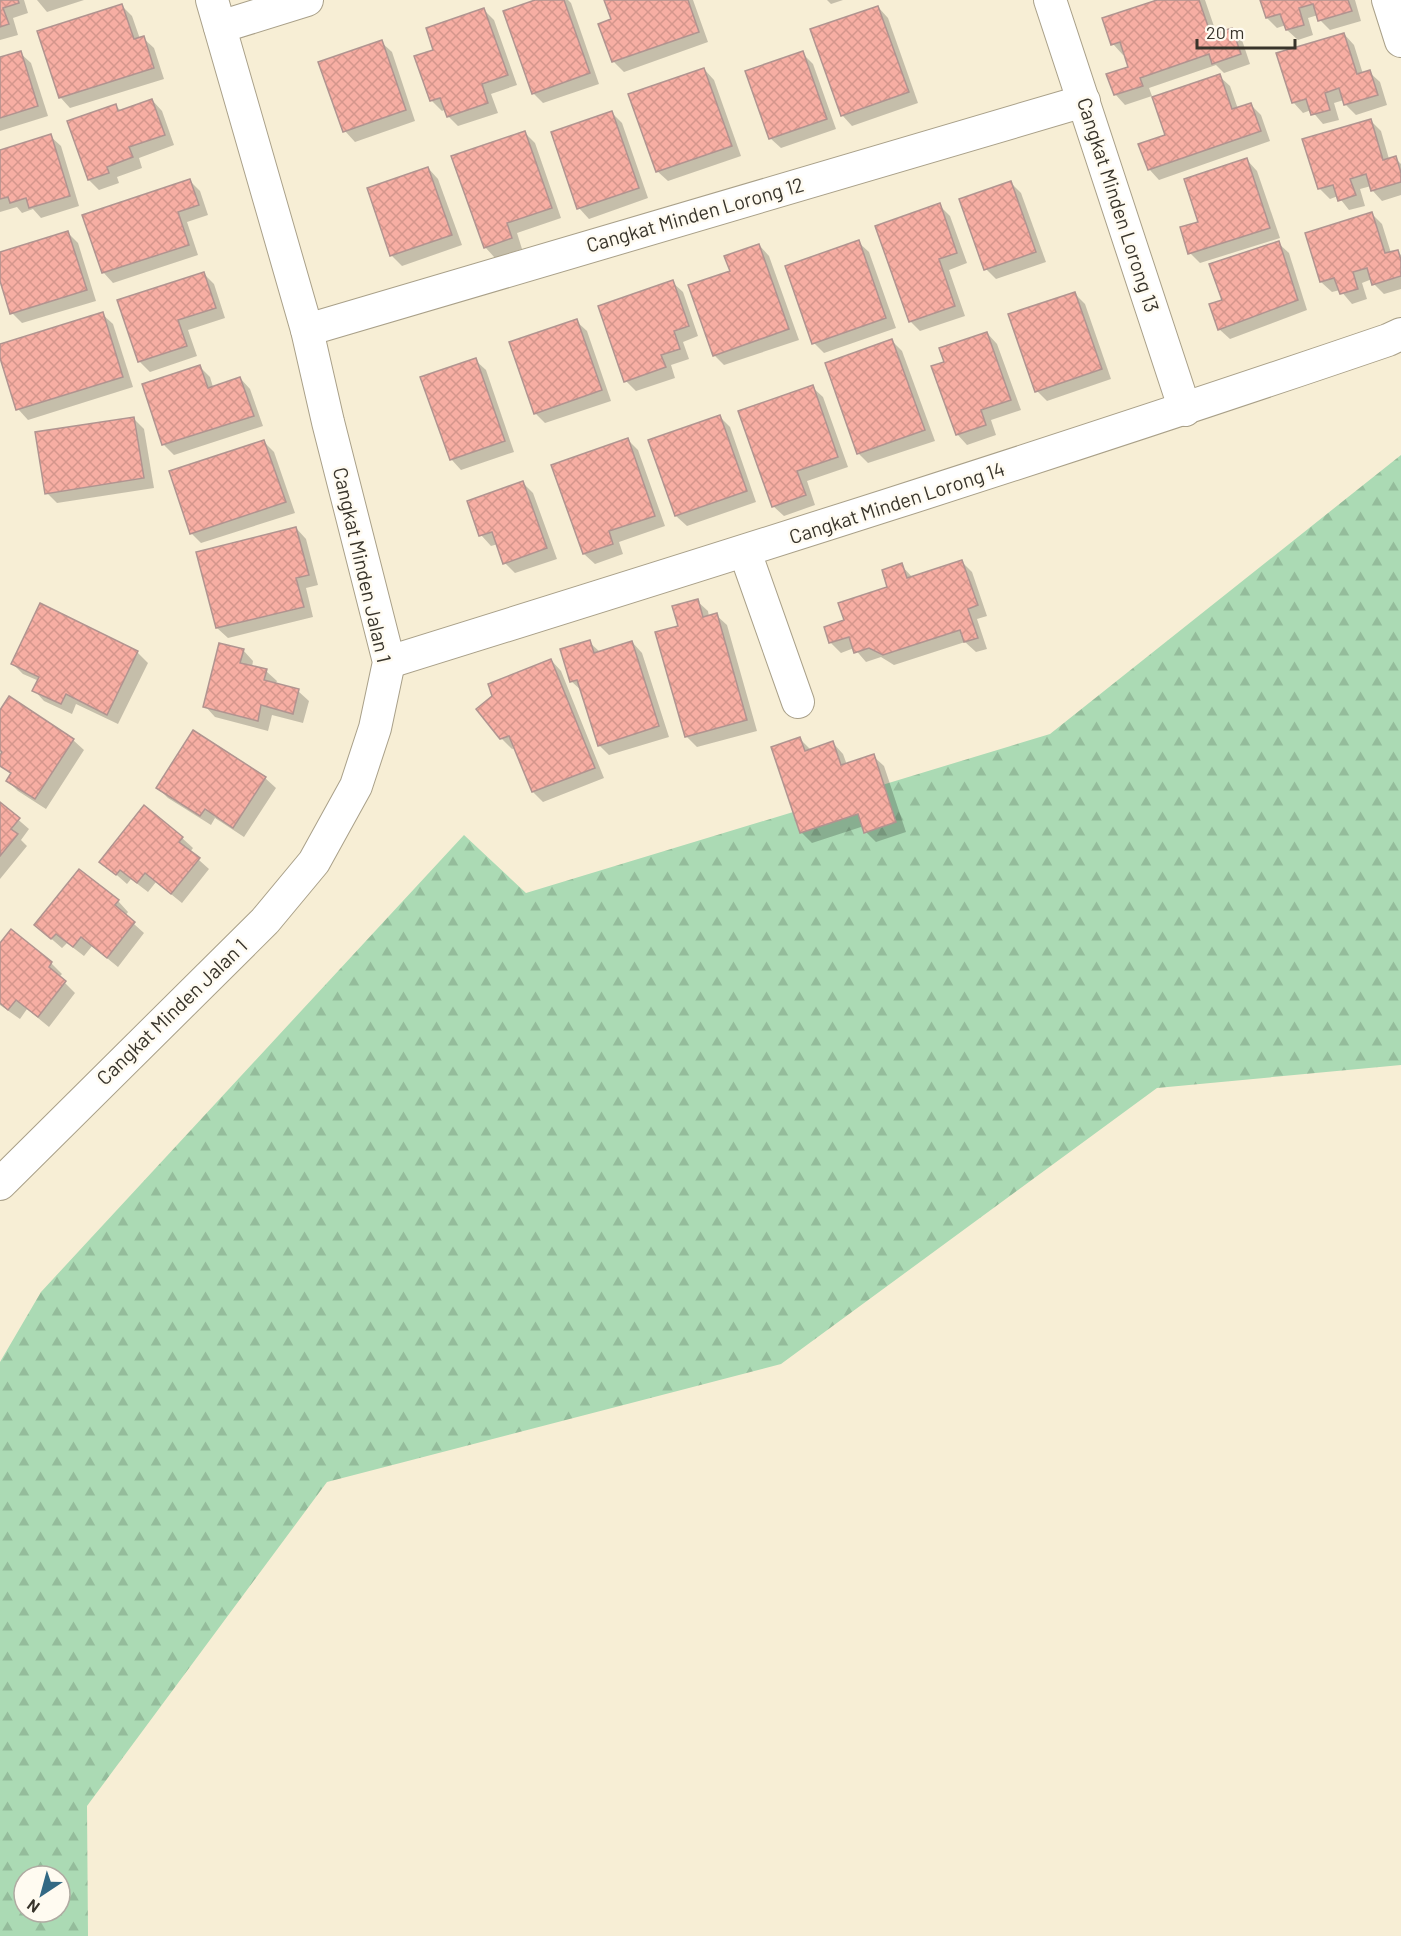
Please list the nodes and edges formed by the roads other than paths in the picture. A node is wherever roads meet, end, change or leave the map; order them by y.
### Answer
1 (307, 0) edge
2 (1050, 0) edge
3 (1388, 0) edge
4 (216, 14) edge
5 (1401, 41) edge
6 (1084, 101) junction
7 (307, 330) junction
8 (1401, 334) edge
9 (1185, 410) junction
10 (745, 552) junction
11 (389, 662) junction
12 (798, 702) dead end
13 (0, 1184) edge

1 - 4 street
2 - 6 street, Cangkat Minden Lorong 13
3 - 5 street
4 - 7 street, Cangkat Minden Jalan 1
6 - 7 street, Cangkat Minden Lorong 12
6 - 9 street, Cangkat Minden Lorong 13
7 - 11 street, Cangkat Minden Jalan 1
8 - 9 street, Cangkat Minden Lorong 14
9 - 10 street, Cangkat Minden Lorong 14
10 - 11 street, Cangkat Minden Lorong 14
10 - 12 street
11 - 13 street, Cangkat Minden Jalan 1

